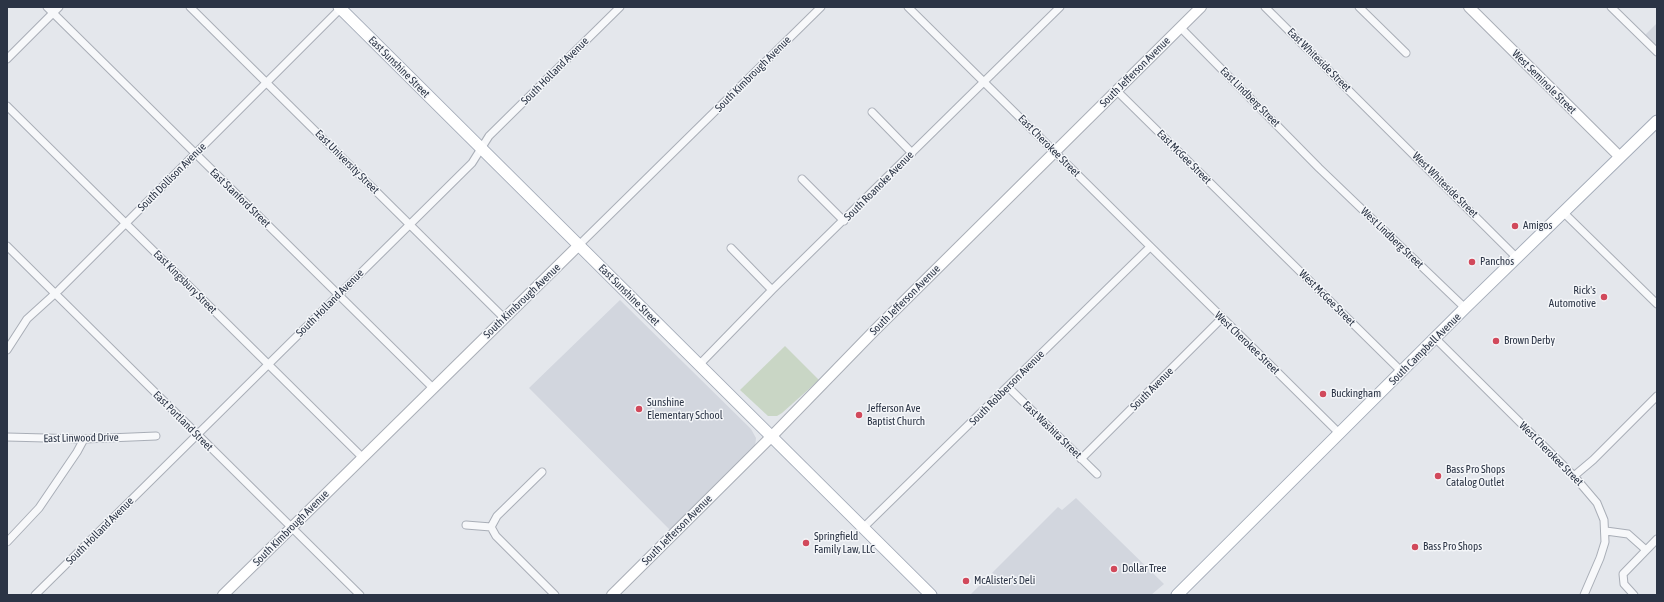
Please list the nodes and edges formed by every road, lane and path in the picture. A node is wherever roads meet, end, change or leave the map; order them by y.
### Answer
1 (47, 7) edge
2 (60, 7) edge
3 (190, 7) edge
4 (620, 7) edge
5 (820, 7) edge
6 (908, 7) edge
7 (1059, 7) edge
8 (1200, 7) edge
9 (1265, 7) edge
10 (1359, 7) edge
11 (1469, 7) edge
12 (1610, 7) edge
13 (341, 8) edge
14 (53, 13) junction
15 (1180, 27) junction
16 (1657, 52) edge
17 (1406, 53) dead end
18 (7, 59) edge
19 (984, 82) junction
20 (267, 83) junction
21 (1117, 91) junction
22 (7, 106) edge
23 (872, 112) dead end
24 (1372, 113) joint
25 (1657, 121) edge
26 (481, 148) junction
27 (1055, 152) junction
28 (195, 154) junction
29 (912, 154) junction
30 (1620, 157) junction
31 (1319, 168) joint
32 (802, 179) dead end
33 (1564, 213) junction
34 (844, 221) junction
35 (126, 223) junction
36 (409, 224) junction
37 (1252, 224) joint
38 (7, 246) edge
39 (579, 246) junction
40 (1150, 247) junction
41 (731, 248) dead end
42 (1517, 258) junction
43 (1189, 286) joint
44 (772, 290) junction
45 (55, 294) junction
46 (338, 295) junction
47 (1657, 304) edge
48 (1465, 308) junction
49 (504, 318) junction
50 (1222, 318) junction
51 (1435, 338) junction
52 (7, 350) edge
53 (268, 364) junction
54 (699, 365) junction
55 (1401, 371) junction
56 (1008, 387) junction
57 (433, 388) junction
58 (1657, 396) edge
59 (1340, 434) junction
60 (197, 435) junction
61 (156, 436) dead end
62 (7, 437) edge
63 (771, 437) junction
64 (84, 439) junction
65 (362, 457) junction
66 (1082, 459) junction
67 (542, 472) dead end
68 (1096, 474) dead end
69 (1574, 476) junction
70 (466, 525) dead end
71 (291, 527) junction
72 (491, 527) junction
73 (863, 528) junction
74 (1606, 532) junction
75 (1657, 539) edge
76 (7, 542) edge
77 (1646, 550) junction
78 (35, 595) edge
79 (223, 595) edge
80 (360, 595) edge
81 (555, 595) edge
82 (612, 595) edge
83 (931, 595) edge
84 (1177, 595) edge
85 (1584, 595) edge
86 (1634, 595) edge

1 - 14 street, East Stanford Street
2 - 14 street
3 - 20 street, East University Street
4 - 26 street, South Holland Avenue
5 - 39 street, South Kimbrough Avenue
6 - 19 street, East Cherokee Street
7 - 19 street, South Roanoke Avenue
8 - 15 street, South Jefferson Avenue
9 - 24 street, East Whiteside Street
10 - 17 street
11 - 30 street, West Seminole Street
12 - 16 street
13 - 20 street, South Dollison Avenue
13 - 26 main road, East Sunshine Street
14 - 18 street
14 - 28 street, East Stanford Street
15 - 21 street, South Jefferson Avenue
15 - 31 street, East Lindberg Street
19 - 27 street, East Cherokee Street
19 - 29 street, South Roanoke Avenue
20 - 28 street, South Dollison Avenue
20 - 36 street, East University Street
21 - 27 street, South Jefferson Avenue
21 - 37 street, East McGee Street
22 - 35 street, East Kingsbury Street
23 - 29 street
24 - 42 street, West Whiteside Street
25 - 30 main road, South Campbell Avenue
26 - 36 street, South Holland Avenue
26 - 39 main road, East Sunshine Street
27 - 40 street, East Cherokee Street
27 - 63 street, South Jefferson Avenue
28 - 35 street, South Dollison Avenue
28 - 46 street, East Stanford Street
29 - 34 street, South Roanoke Avenue
30 - 33 main road, South Campbell Avenue
31 - 48 street, West Lindberg Street
32 - 34 street
33 - 42 main road, South Campbell Avenue
33 - 47 street
34 - 44 street, South Roanoke Avenue
35 - 45 street, South Dollison Avenue
35 - 53 street, East Kingsbury Street
36 - 46 street, South Holland Avenue
36 - 49 street, East University Street
37 - 55 street, West McGee Street
38 - 45 street, East Portland Street
39 - 49 street, South Kimbrough Avenue
39 - 54 main road, East Sunshine Street
40 - 43 street, East Cherokee Street
40 - 56 street, South Robberson Avenue
41 - 44 street
42 - 48 main road, South Campbell Avenue
43 - 50 street, West Cherokee Street
44 - 54 street, South Roanoke Avenue
45 - 52 street, South Dollison Avenue
45 - 60 street, East Portland Street
46 - 53 street, South Holland Avenue
46 - 57 street, East Stanford Street
48 - 51 main road, South Campbell Avenue
49 - 57 street, South Kimbrough Avenue
50 - 59 street, West Cherokee Street
50 - 66 street, South Avenue
51 - 55 main road, South Campbell Avenue
51 - 69 street, West Cherokee Street
53 - 60 street, South Holland Avenue
53 - 65 street, East Kingsbury Street
54 - 63 main road, East Sunshine Street
55 - 59 main road, South Campbell Avenue
56 - 66 street, East Washita Street
56 - 73 street, South Robberson Avenue
57 - 65 street, South Kimbrough Avenue
58 - 69 street
59 - 84 main road, South Campbell Avenue
60 - 71 street, East Portland Street
60 - 78 street, South Holland Avenue
61 - 64 street, East Linwood Drive
62 - 64 street, East Linwood Drive
63 - 73 main road, East Sunshine Street
63 - 82 street, South Jefferson Avenue
64 - 76 street
65 - 71 street, South Kimbrough Avenue
66 - 68 street, East Washita Street
67 - 72 street
69 - 74 street, West Cherokee Street
70 - 72 street
71 - 79 street, South Kimbrough Avenue
71 - 80 street, East Portland Street
72 - 81 street
73 - 83 main road, East Sunshine Street
74 - 77 street
74 - 85 street, West Cherokee Street
75 - 77 street
77 - 86 street

